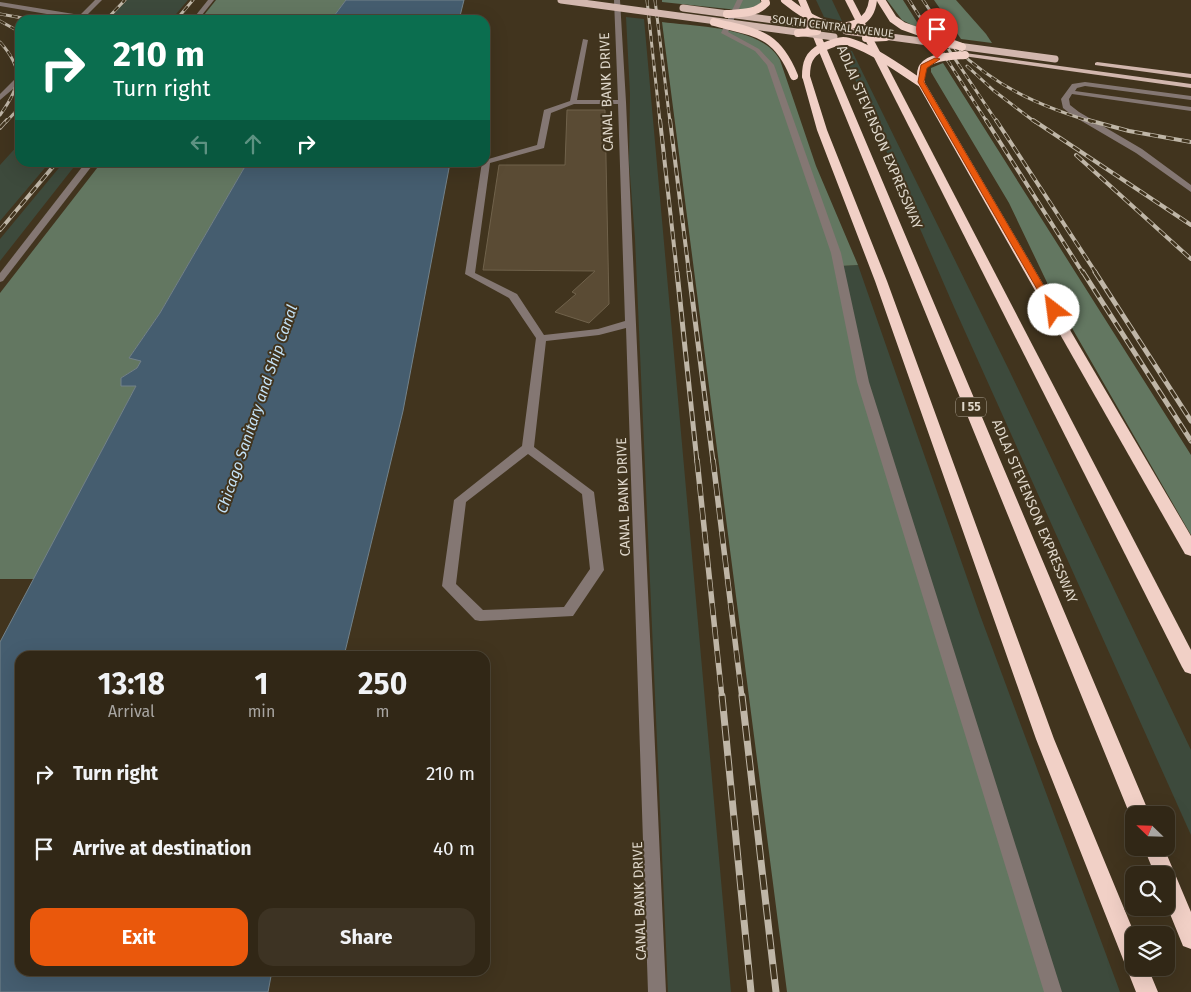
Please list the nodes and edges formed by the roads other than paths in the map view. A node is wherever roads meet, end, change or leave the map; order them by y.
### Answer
1 (99, 0) edge
2 (211, 0) edge
3 (561, 0) edge
4 (622, 0) edge
5 (740, 0) edge
6 (765, 0) edge
7 (785, 0) edge
8 (802, 0) edge
9 (849, 0) edge
10 (873, 0) edge
11 (881, 0) edge
12 (0, 4) edge
13 (679, 8) dead end
14 (727, 14) junction
15 (62, 15) edge
16 (82, 15) edge
17 (199, 15) edge
18 (714, 22) junction
19 (802, 24) junction
20 (817, 31) junction
21 (838, 31) junction
22 (798, 33) junction
23 (866, 38) junction
24 (585, 40) dead end
25 (856, 40) junction
26 (884, 40) junction
27 (844, 41) junction
28 (964, 51) junction
29 (1084, 63) dead end
30 (1063, 64) junction
31 (1191, 76) edge
32 (921, 82) junction
33 (15, 84) edge
34 (1191, 86) edge
35 (1070, 92) junction
36 (0, 98) edge
37 (1191, 98) edge
38 (573, 102) junction
39 (622, 102) junction
40 (1191, 109) edge
41 (822, 130) junction
42 (490, 161) edge
43 (87, 167) edge
44 (485, 167) edge
45 (1191, 189) edge
46 (0, 278) edge
47 (631, 323) junction
48 (540, 338) junction
49 (528, 448) junction
50 (1191, 550) edge
51 (1191, 667) edge
52 (1136, 806) edge
53 (1175, 898) edge
54 (1125, 937) edge
55 (1191, 938) edge
56 (1140, 976) edge
57 (657, 992) edge
58 (1053, 992) edge
59 (1147, 992) edge

1 - 16 lane
2 - 17 lane
3 - 18 main road, SOUTH CENTRAL AVENUE, bridge
4 - 39 lane, CANAL BANK DRIVE
5 - 58 lane
6 - 14 highway, bridge
7 - 21 highway, bridge
8 - 52 highway, ADLAI STEVENSON EXPRESSWAY / I 55
9 - 51 highway, ADLAI STEVENSON EXPRESSWAY
10 - 21 highway, bridge
11 - 28 highway, bridge
12 - 15 lane
13 - 14 main road, SOUTH CENTRAL AVENUE, bridge
14 - 19 main road, SOUTH CENTRAL AVENUE, bridge
18 - 22 main road, SOUTH CENTRAL AVENUE, bridge
18 - 41 highway, bridge
19 - 20 highway, bridge
19 - 21 main road, SOUTH CENTRAL AVENUE, bridge
20 - 21 highway, bridge
20 - 22 highway, bridge
21 - 22 main road, SOUTH CENTRAL AVENUE, bridge
21 - 23 highway, bridge
21 - 25 main road, SOUTH CENTRAL AVENUE, bridge
21 - 26 main road, SOUTH CENTRAL AVENUE, bridge
21 - 27 highway, bridge
23 - 25 highway
23 - 26 highway, bridge
24 - 38 lane
25 - 26 main road, SOUTH CENTRAL AVENUE
25 - 27 highway, bridge
26 - 28 main road, SOUTH CENTRAL AVENUE, bridge
27 - 32 highway, bridge
27 - 41 highway, bridge
28 - 30 main road, SOUTH CENTRAL AVENUE
28 - 30 main road, SOUTH CENTRAL AVENUE, bridge
28 - 32 highway, bridge
29 - 31 main road
30 - 34 main road, SOUTH CENTRAL AVENUE
32 - 50 highway
33 - 36 lane
35 - 37 lane
35 - 40 lane
35 - 45 lane
38 - 39 lane
38 - 42 lane
39 - 47 lane, CANAL BANK DRIVE
41 - 54 highway
43 - 46 lane
44 - 48 lane
47 - 48 lane
47 - 57 lane, CANAL BANK DRIVE
48 - 49 lane
49 - 49 lane
53 - 55 highway
56 - 59 highway

